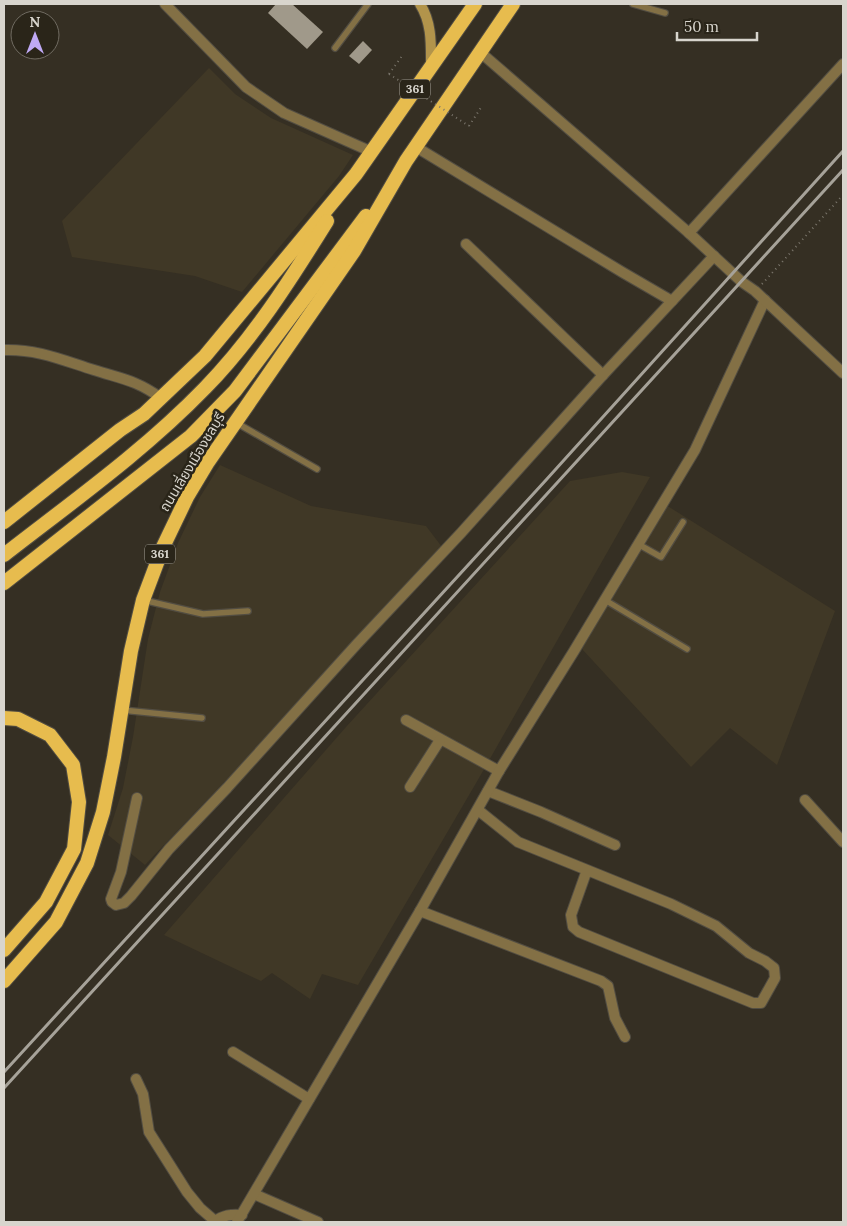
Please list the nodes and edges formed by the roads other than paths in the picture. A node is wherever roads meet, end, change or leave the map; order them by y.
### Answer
1 (165, 4) edge
2 (368, 4) edge
3 (420, 4) edge
4 (475, 4) edge
5 (513, 4) edge
6 (633, 4) edge
7 (665, 12) dead end
8 (335, 48) dead end
9 (480, 52) junction
10 (843, 64) edge
11 (431, 66) junction
12 (416, 147) junction
13 (372, 152) junction
14 (406, 161) junction
15 (356, 174) junction
16 (689, 233) junction
17 (466, 244) dead end
18 (714, 256) junction
19 (672, 300) junction
20 (765, 300) junction
21 (4, 350) edge
22 (843, 373) edge
23 (603, 375) junction
24 (161, 398) junction
25 (236, 422) junction
26 (317, 470) dead end
27 (4, 522) edge
28 (683, 522) dead end
29 (638, 544) junction
30 (4, 555) edge
31 (4, 583) edge
32 (143, 600) junction
33 (605, 600) junction
34 (248, 611) dead end
35 (688, 649) dead end
36 (120, 710) junction
37 (4, 718) edge
38 (202, 718) dead end
39 (406, 720) dead end
40 (440, 740) junction
41 (499, 771) junction
42 (410, 787) dead end
43 (488, 791) junction
44 (137, 798) dead end
45 (805, 800) dead end
46 (478, 810) junction
47 (843, 842) edge
48 (615, 846) dead end
49 (587, 870) junction
50 (420, 911) junction
51 (4, 950) edge
52 (4, 981) edge
53 (625, 1037) dead end
54 (233, 1052) dead end
55 (136, 1079) dead end
56 (309, 1099) junction
57 (254, 1194) junction
58 (240, 1218) edge
59 (214, 1222) edge
60 (318, 1222) edge

1 - 13 street
2 - 8 lane
3 - 11 main road
4 - 11 highway, 361
5 - 9 highway, ถนนเลี่ยงเมืองชลบุรี / 361
6 - 7 lane
9 - 12 highway, ถนนเลี่ยงเมืองชลบุรี / 361
9 - 16 street
10 - 16 street
11 - 13 highway, 361
12 - 14 highway, ถนนเลี่ยงเมืองชลบุรี / 361
12 - 19 street
13 - 15 highway, 361
14 - 25 highway, ถนนเลี่ยงเมืองชลบุรี / 361
14 - 31 highway
15 - 24 highway, 361
15 - 30 highway
16 - 18 street
17 - 23 street
18 - 19 street
18 - 20 street
19 - 23 street
20 - 22 street
20 - 29 street
21 - 24 street
23 - 44 street
24 - 27 highway, 361
25 - 26 lane
25 - 32 highway, ถนนเลี่ยงเมืองชลบุรี / 361
28 - 29 lane
29 - 33 street
32 - 34 lane
32 - 36 highway, ถนนเลี่ยงเมืองชลบุรี / 361
33 - 35 lane
33 - 41 street
36 - 38 lane
36 - 52 highway, ถนนเลี่ยงเมืองชลบุรี / 361
37 - 51 highway
39 - 40 street
40 - 41 street
40 - 42 street
41 - 43 street
43 - 46 street
43 - 48 street
45 - 47 street
46 - 49 street
46 - 50 street
49 - 49 street
50 - 53 street
50 - 56 street
54 - 56 street
55 - 59 street
56 - 57 street
57 - 58 street
57 - 60 street
58 - 59 street

